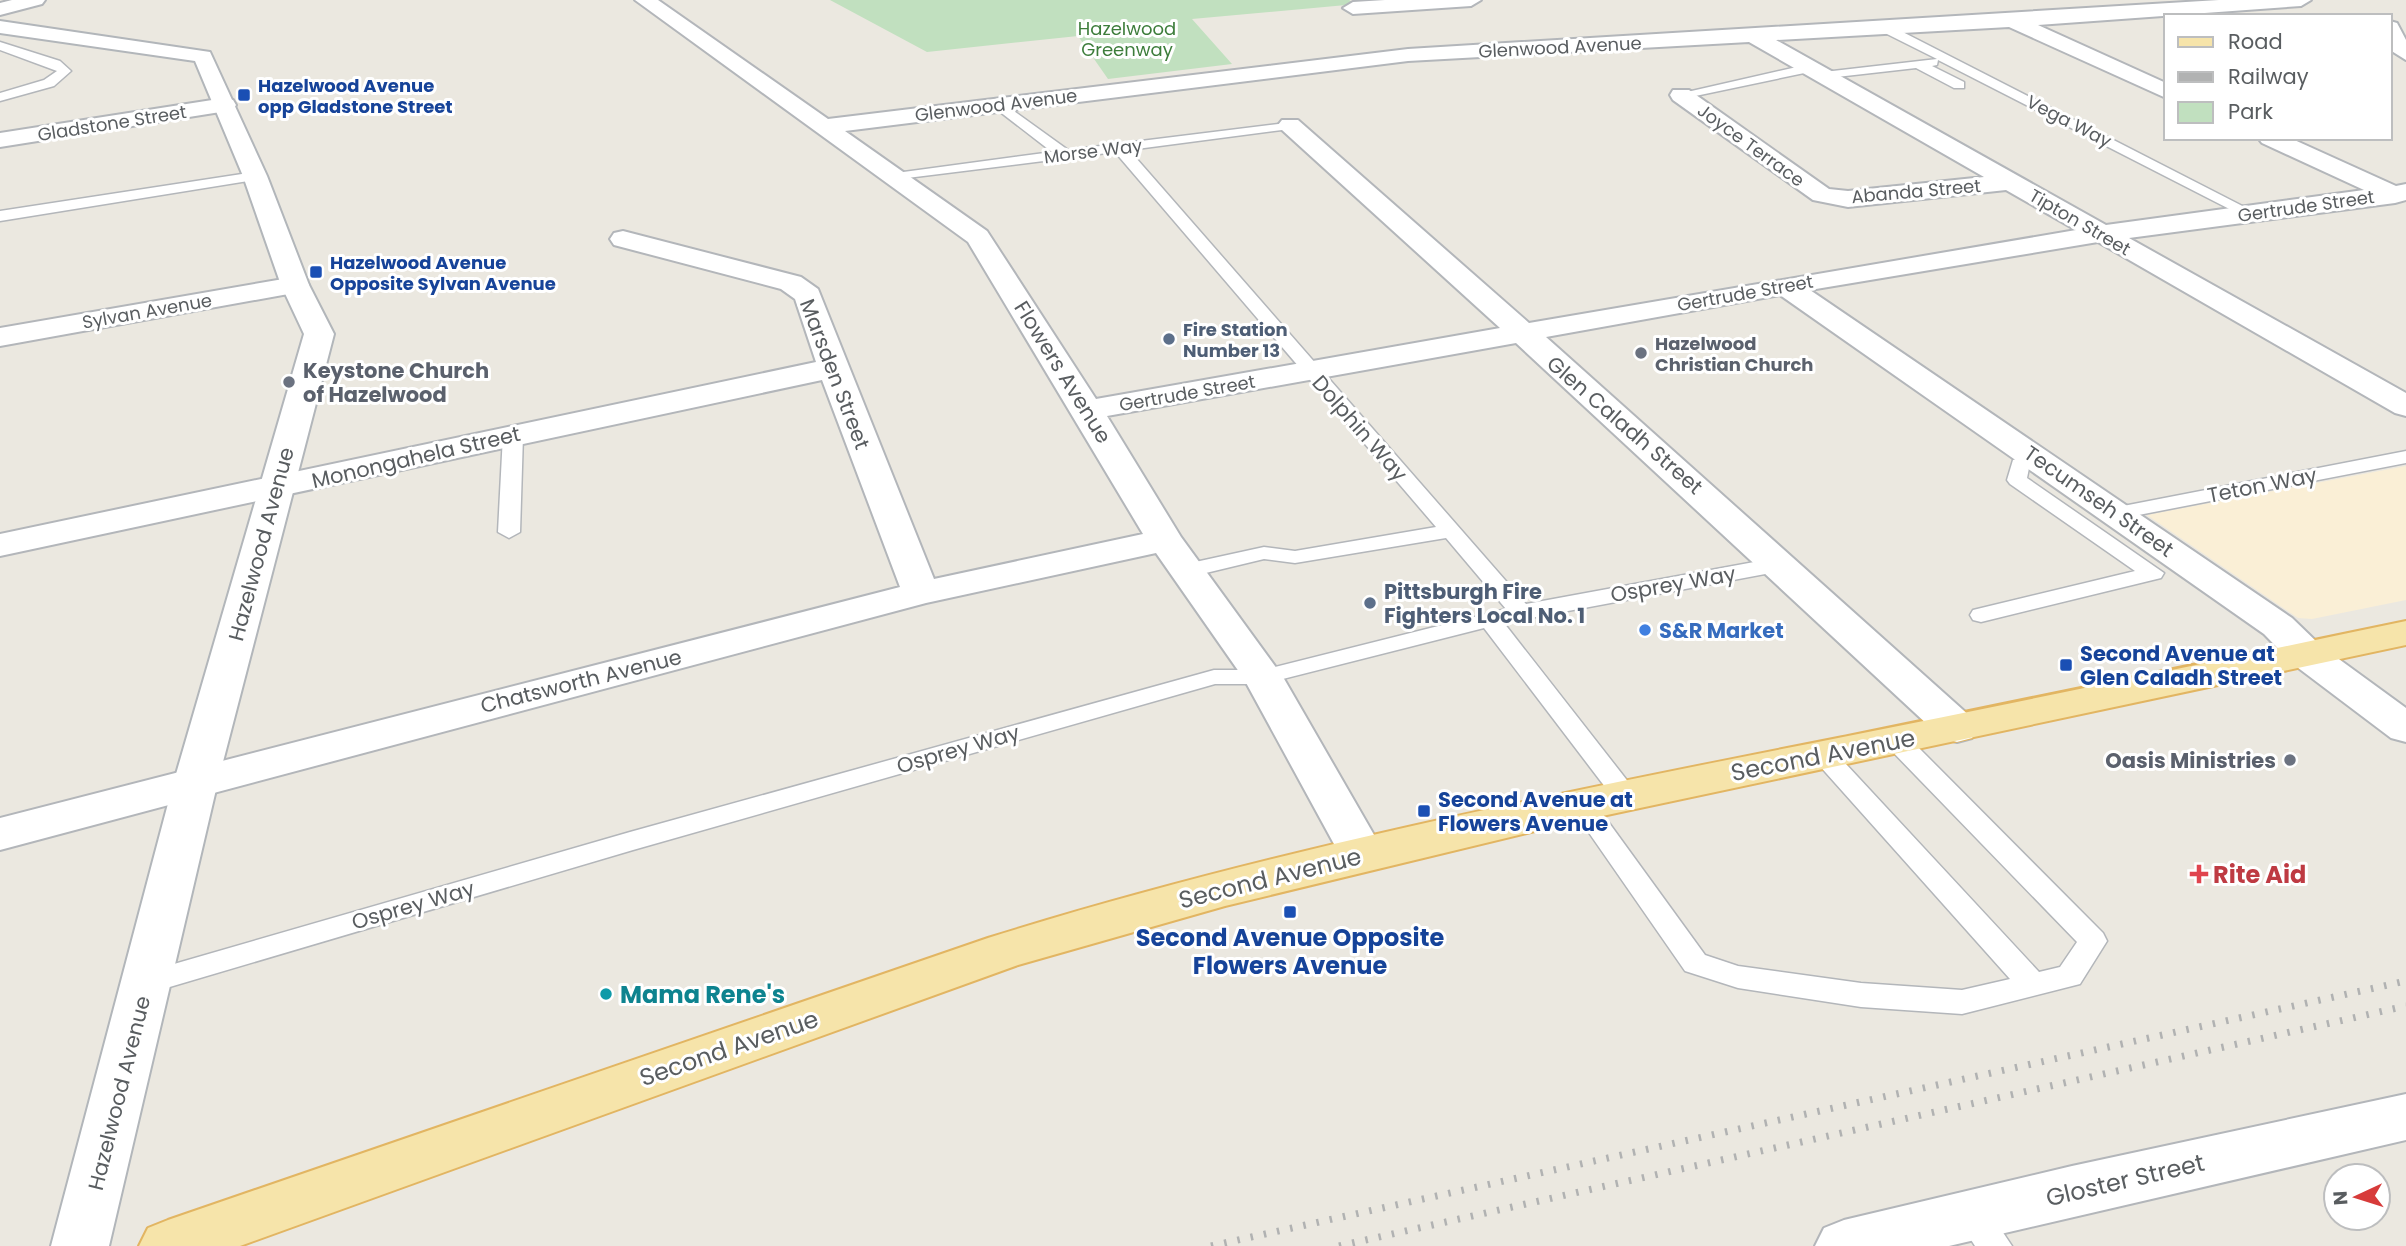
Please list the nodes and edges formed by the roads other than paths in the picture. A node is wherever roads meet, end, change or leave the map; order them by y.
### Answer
1 (35, 0) edge
2 (645, 0) edge
3 (1471, 0) edge
4 (2018, 0) edge
5 (2301, 0) edge
6 (1968, 4) dead end
7 (0, 9) edge
8 (2013, 21) junction
9 (1371, 24) dead end
10 (0, 27) edge
11 (1887, 29) junction
12 (2392, 31) edge
13 (1755, 37) junction
14 (1390, 39) dead end
15 (0, 46) edge
16 (2406, 54) edge
17 (1408, 55) junction
18 (1933, 62) dead end
19 (1918, 64) junction
20 (1817, 72) junction
21 (1959, 85) dead end
22 (2164, 90) edge
23 (1681, 95) joint
24 (0, 97) edge
25 (225, 105) junction
26 (1000, 105) junction
27 (1290, 125) joint
28 (822, 127) junction
29 (2275, 140) edge
30 (0, 141) edge
31 (1119, 148) junction
32 (1065, 155) junction
33 (255, 176) junction
34 (896, 177) junction
35 (2010, 182) junction
36 (1822, 195) joint
37 (2401, 195) edge
38 (2250, 214) junction
39 (0, 216) edge
40 (2099, 233) junction
41 (623, 239) dead end
42 (295, 285) junction
43 (1785, 286) junction
44 (1523, 334) junction
45 (0, 337) edge
46 (832, 368) junction
47 (1310, 371) junction
48 (2406, 406) edge
49 (1087, 410) junction
50 (513, 435) junction
51 (2406, 457) edge
52 (2039, 459) junction
53 (275, 488) junction
54 (2118, 513) junction
55 (1450, 531) junction
56 (509, 532) dead end
57 (0, 545) edge
58 (1175, 556) junction
59 (1781, 564) junction
60 (2190, 564) junction
61 (2153, 573) junction
62 (921, 593) junction
63 (1521, 612) junction
64 (1981, 615) dead end
65 (1489, 619) junction
66 (2406, 633) edge
67 (2307, 655) junction
68 (1263, 677) junction
69 (2406, 727) edge
70 (1957, 728) junction
71 (1896, 740) junction
72 (1823, 755) junction
73 (196, 780) junction
74 (1603, 799) junction
75 (0, 834) edge
76 (1362, 854) junction
77 (146, 983) junction
78 (2032, 985) junction
79 (2406, 1117) edge
80 (1984, 1231) edge
81 (80, 1246) edge
82 (168, 1246) edge
83 (1844, 1246) edge

1 - 7 street
2 - 28 street, Flowers Avenue
3 - 9 street
4 - 8 street
5 - 8 street, Glenwood Avenue
6 - 8 street
8 - 11 street, Glenwood Avenue
8 - 22 street
10 - 25 street, Hazelwood Avenue
11 - 13 street, Glenwood Avenue
11 - 38 lane, Vega Way
12 - 16 street
13 - 17 street, Glenwood Avenue
13 - 20 street, Tipton Street
14 - 17 street
15 - 24 lane
17 - 26 street, Glenwood Avenue
18 - 19 lane
19 - 20 lane
19 - 21 lane
20 - 23 lane
20 - 35 street, Tipton Street
23 - 36 street, Joyce Terrace
25 - 30 street, Gladstone Street
25 - 33 street, Hazelwood Avenue
26 - 28 street, Glenwood Avenue
26 - 32 lane
27 - 31 lane, Morse Way
27 - 44 street, Glen Caladh Street
28 - 34 street, Flowers Avenue
29 - 37 street
31 - 32 lane, Morse Way
31 - 47 lane, Dolphin Way
32 - 34 lane, Morse Way
33 - 39 lane
33 - 42 street, Hazelwood Avenue
34 - 49 street, Flowers Avenue
35 - 36 street, Abanda Street
35 - 40 street, Tipton Street
37 - 38 street, Gertrude Street
38 - 40 street, Gertrude Street
40 - 43 street, Gertrude Street
40 - 48 street, Tipton Street
41 - 46 street, Marsden Street
42 - 45 street, Sylvan Avenue
42 - 53 street, Hazelwood Avenue
43 - 44 street, Gertrude Street
43 - 52 street, Tecumseh Street
44 - 47 street, Gertrude Street
44 - 59 street, Glen Caladh Street
46 - 50 street, Monongahela Street
46 - 62 street, Marsden Street
47 - 49 street, Gertrude Street
47 - 55 lane, Dolphin Way
49 - 58 street, Flowers Avenue
50 - 53 street, Monongahela Street
50 - 56 lane
51 - 54 lane, Teton Way
52 - 54 street, Tecumseh Street
52 - 61 lane
53 - 57 street, Monongahela Street
53 - 73 street, Hazelwood Avenue
54 - 60 street, Tecumseh Street
55 - 58 lane
55 - 63 lane, Dolphin Way
58 - 62 street, Chatsworth Avenue
58 - 68 street, Flowers Avenue
59 - 63 lane, Osprey Way
59 - 70 street, Glen Caladh Street
60 - 61 lane
60 - 67 street, Tecumseh Street
61 - 64 lane
62 - 73 street, Chatsworth Avenue
63 - 65 lane, Osprey Way
65 - 68 lane, Osprey Way
65 - 74 lane
66 - 67 main road, Second Avenue
67 - 69 street, Tecumseh Street
67 - 70 main road, Second Avenue
68 - 76 street, Flowers Avenue
68 - 77 lane, Osprey Way
70 - 71 main road, Second Avenue
71 - 72 main road, Second Avenue
71 - 78 lane
72 - 74 main road, Second Avenue
72 - 78 lane
73 - 75 street, Chatsworth Avenue
73 - 77 street, Hazelwood Avenue
74 - 76 main road, Second Avenue
74 - 78 lane
76 - 82 main road, Second Avenue
77 - 81 street, Hazelwood Avenue
79 - 80 street, Gloster Street
80 - 83 street, Gloster Street

